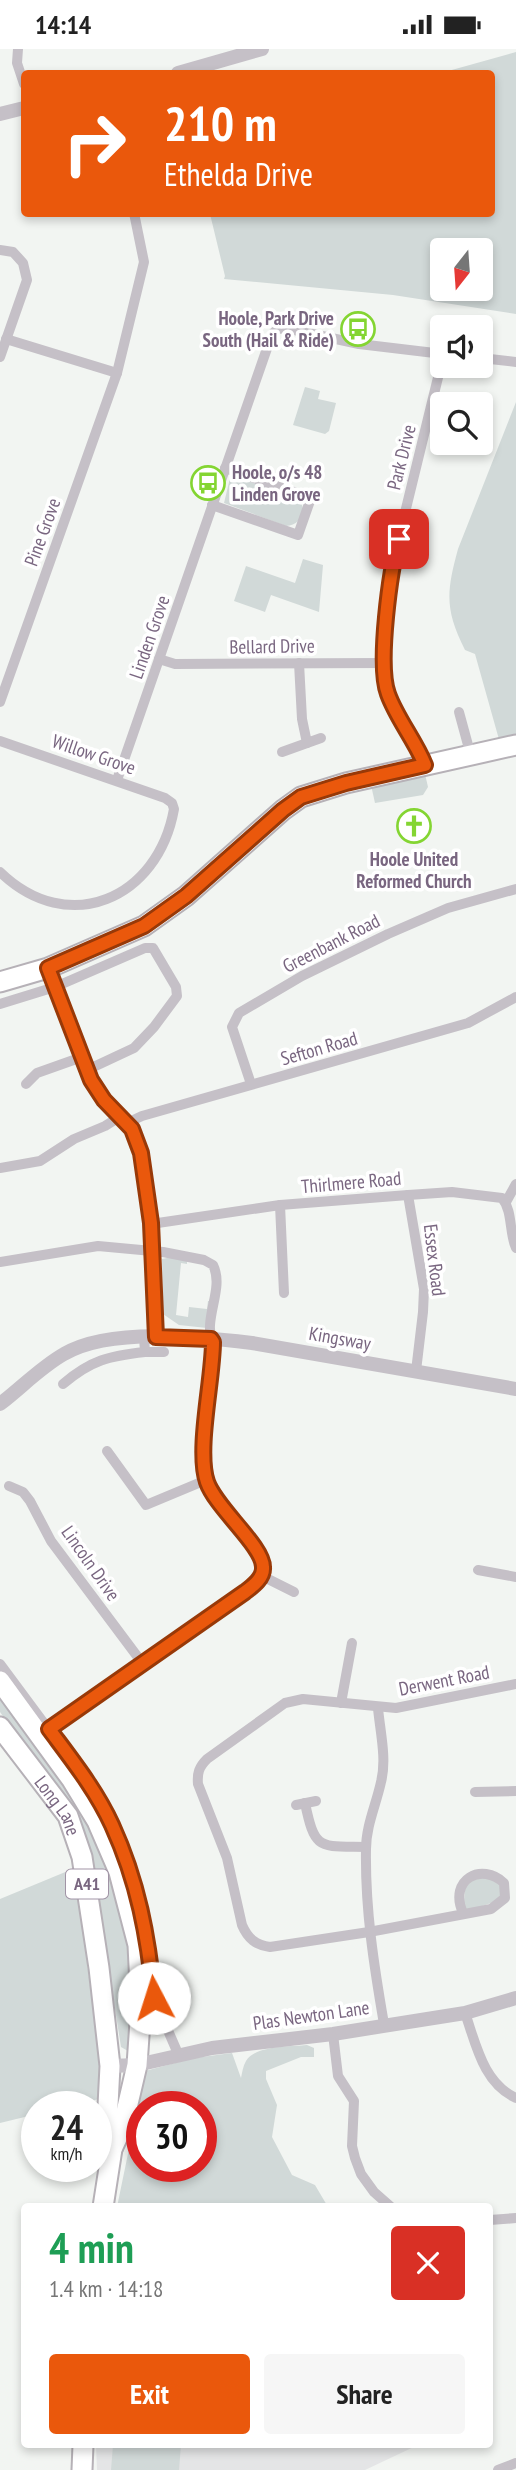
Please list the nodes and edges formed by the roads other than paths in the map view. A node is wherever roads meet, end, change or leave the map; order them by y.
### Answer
1 (18, 49) edge
2 (262, 49) edge
3 (188, 70) edge
4 (21, 74) edge
5 (21, 109) edge
6 (0, 114) edge
7 (135, 217) edge
8 (0, 250) edge
9 (6, 339) junction
10 (430, 353) edge
11 (0, 357) edge
12 (493, 359) edge
13 (516, 362) edge
14 (117, 373) junction
15 (438, 378) edge
16 (225, 468) junction
17 (212, 505) junction
18 (159, 659) junction
19 (299, 663) junction
20 (385, 663) junction
21 (0, 702) edge
22 (459, 712) dead end
23 (321, 738) dead end
24 (0, 741) edge
25 (307, 743) junction
26 (516, 745) edge
27 (282, 753) dead end
28 (471, 756) junction
29 (425, 765) junction
30 (117, 780) junction
31 (0, 872) edge
32 (516, 889) edge
33 (51, 977) junction
34 (0, 982) edge
35 (516, 997) edge
36 (0, 1004) edge
37 (82, 1057) junction
38 (87, 1070) junction
39 (26, 1084) dead end
40 (251, 1084) junction
41 (124, 1120) junction
42 (0, 1168) edge
43 (516, 1184) edge
44 (408, 1195) junction
45 (506, 1202) junction
46 (280, 1205) junction
47 (151, 1223) junction
48 (516, 1248) edge
49 (153, 1251) junction
50 (0, 1262) edge
51 (284, 1293) dead end
52 (211, 1339) junction
53 (148, 1342) junction
54 (164, 1352) dead end
55 (416, 1371) junction
56 (66, 1377) dead end
57 (516, 1389) edge
58 (0, 1404) edge
59 (107, 1451) dead end
60 (206, 1481) junction
61 (9, 1486) dead end
62 (478, 1570) dead end
63 (262, 1576) junction
64 (516, 1577) edge
65 (294, 1592) dead end
66 (352, 1643) dead end
67 (0, 1664) edge
68 (143, 1664) junction
69 (0, 1681) edge
70 (516, 1684) edge
71 (341, 1703) junction
72 (378, 1708) junction
73 (0, 1727) edge
74 (49, 1729) junction
75 (516, 1791) edge
76 (475, 1792) dead end
77 (306, 1803) dead end
78 (366, 1847) junction
79 (463, 1913) junction
80 (369, 1932) junction
81 (516, 1998) edge
82 (465, 2013) junction
83 (384, 2024) junction
84 (332, 2033) junction
85 (179, 2056) junction
86 (110, 2066) junction
87 (137, 2066) junction
88 (109, 2091) edge
89 (516, 2098) edge
90 (112, 2149) edge
91 (107, 2182) edge
92 (104, 2203) edge
93 (386, 2203) edge
94 (516, 2218) edge
95 (493, 2220) edge
96 (83, 2448) edge
97 (516, 2463) edge
98 (82, 2470) edge
99 (498, 2470) edge

1 - 4 street
2 - 3 street
5 - 6 street
7 - 14 street, Pine Grove
8 - 9 street
9 - 11 street
9 - 14 street
10 - 16 street, Linden Grove
12 - 13 street
14 - 21 street, Pine Grove
15 - 20 street, Park Drive
16 - 17 street, Linden Grove
16 - 17 street
17 - 18 street, Linden Grove
18 - 19 street, Bellard Drive
18 - 30 street, Linden Grove
19 - 20 street, Bellard Drive
19 - 25 street
20 - 29 street, Park Drive
22 - 28 street
23 - 25 street
24 - 30 street, Willow Grove
25 - 27 street
26 - 28 highway
28 - 29 highway
29 - 33 highway
30 - 31 street, Willow Grove
32 - 40 street, Greenbank Road
33 - 34 highway
33 - 36 street
33 - 37 street
33 - 38 street
35 - 40 street, Sefton Road
37 - 38 street
37 - 39 street
38 - 41 street
40 - 41 street, Sefton Road
41 - 42 street, Sefton Road
41 - 47 street
43 - 45 street
44 - 45 street, Thirlmere Road
44 - 46 street, Thirlmere Road
44 - 55 street, Essex Road
45 - 48 street
46 - 47 street, Thirlmere Road
46 - 51 street
47 - 49 street
49 - 50 street
49 - 52 street
49 - 53 street
52 - 53 street, Kingsway
52 - 55 street, Kingsway
52 - 60 street
53 - 54 street
53 - 56 street
53 - 58 street, Kingsway
55 - 57 street, Kingsway
59 - 60 street
60 - 63 street
61 - 68 street, Lincoln Drive
62 - 64 street
63 - 65 street
63 - 68 street
66 - 71 street
67 - 74 street, Long Lane
68 - 74 street
69 - 87 highway, Long Lane / A41
70 - 72 street, Derwent Road
71 - 72 street, Derwent Road
71 - 80 street, Derwent Road
72 - 78 street
73 - 86 highway, Long Lane / A41
74 - 85 street, Long Lane
75 - 76 street
77 - 78 street
78 - 80 street
79 - 79 street
79 - 80 street, Derwent Road
80 - 83 street
81 - 82 street, Plas Newton Lane
82 - 83 street, Plas Newton Lane
82 - 89 street
83 - 84 street, Plas Newton Lane
84 - 85 street, Plas Newton Lane
84 - 93 street
85 - 87 street, Plas Newton Lane
86 - 87 street, Plas Newton Lane
86 - 88 highway, Long Lane / A41
87 - 90 highway, Long Lane / A41
91 - 92 highway, Long Lane / A41
94 - 95 street
96 - 98 highway
97 - 99 street

